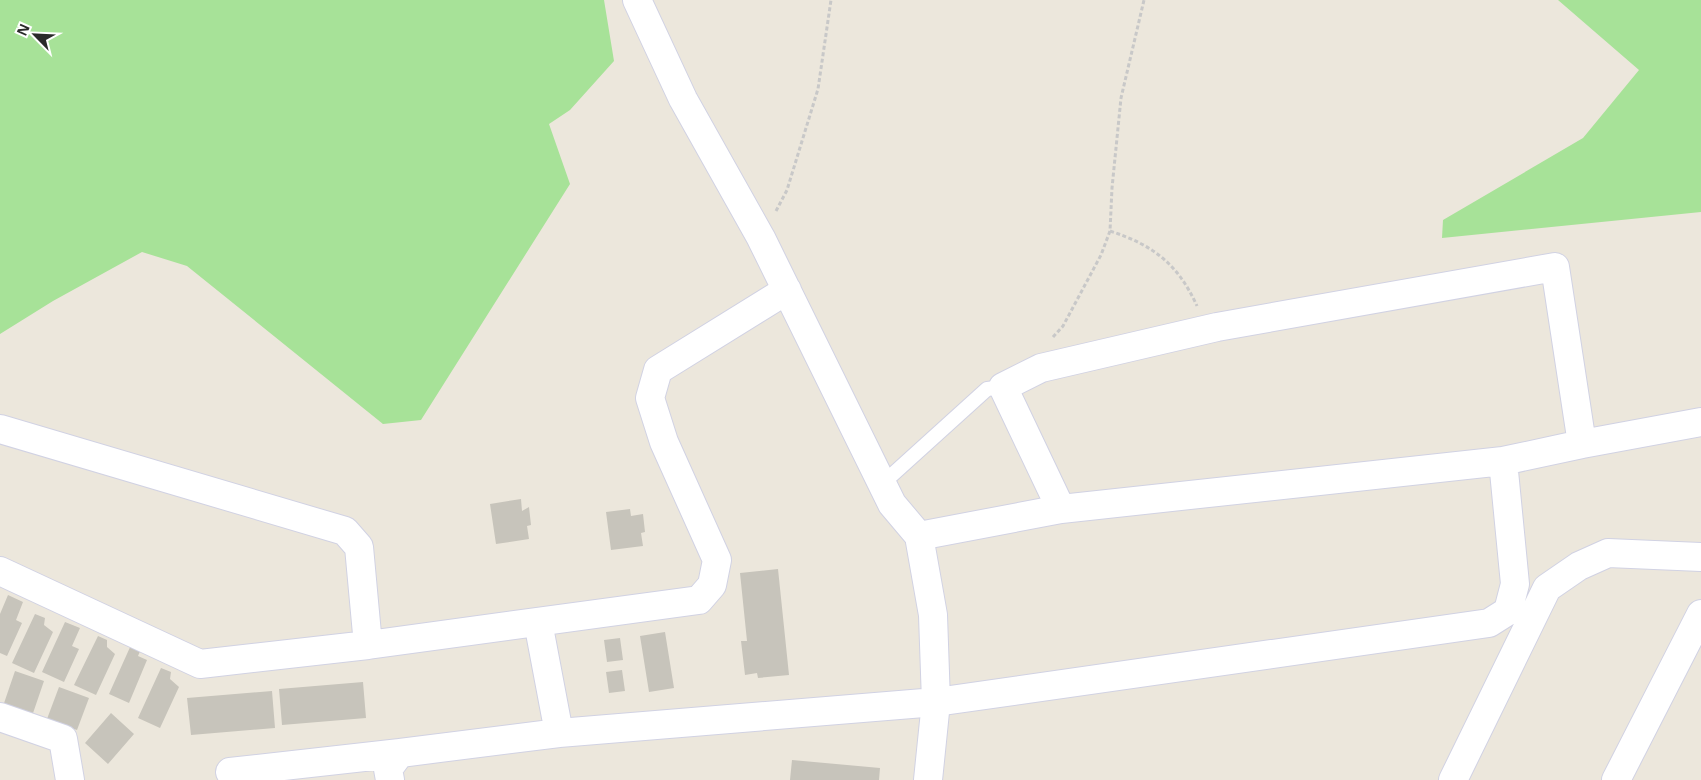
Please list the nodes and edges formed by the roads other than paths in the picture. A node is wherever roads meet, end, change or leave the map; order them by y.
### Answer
1 (637, 0) edge
2 (787, 290) junction
3 (1003, 387) junction
4 (1701, 422) edge
5 (0, 429) edge
6 (1582, 444) junction
7 (1503, 461) junction
8 (882, 484) junction
9 (1061, 509) junction
10 (919, 536) junction
11 (1701, 557) edge
12 (0, 571) edge
13 (1701, 614) edge
14 (538, 622) junction
15 (368, 645) junction
16 (936, 702) junction
17 (0, 717) edge
18 (559, 733) junction
19 (400, 754) junction
20 (230, 772) dead end
21 (70, 780) edge
22 (390, 780) edge
23 (928, 780) edge
24 (1453, 780) edge
25 (1616, 780) edge

1 - 2 street
2 - 8 street
2 - 14 street
3 - 6 street
3 - 8 lane
3 - 9 street
4 - 6 street
5 - 15 street
6 - 7 street
7 - 9 street
7 - 16 street
8 - 10 street
9 - 10 street
10 - 16 street
11 - 24 street
12 - 15 street
13 - 25 street
14 - 15 street
14 - 18 street
16 - 18 street
16 - 23 street
17 - 21 street
18 - 19 street
19 - 20 street
19 - 22 street

